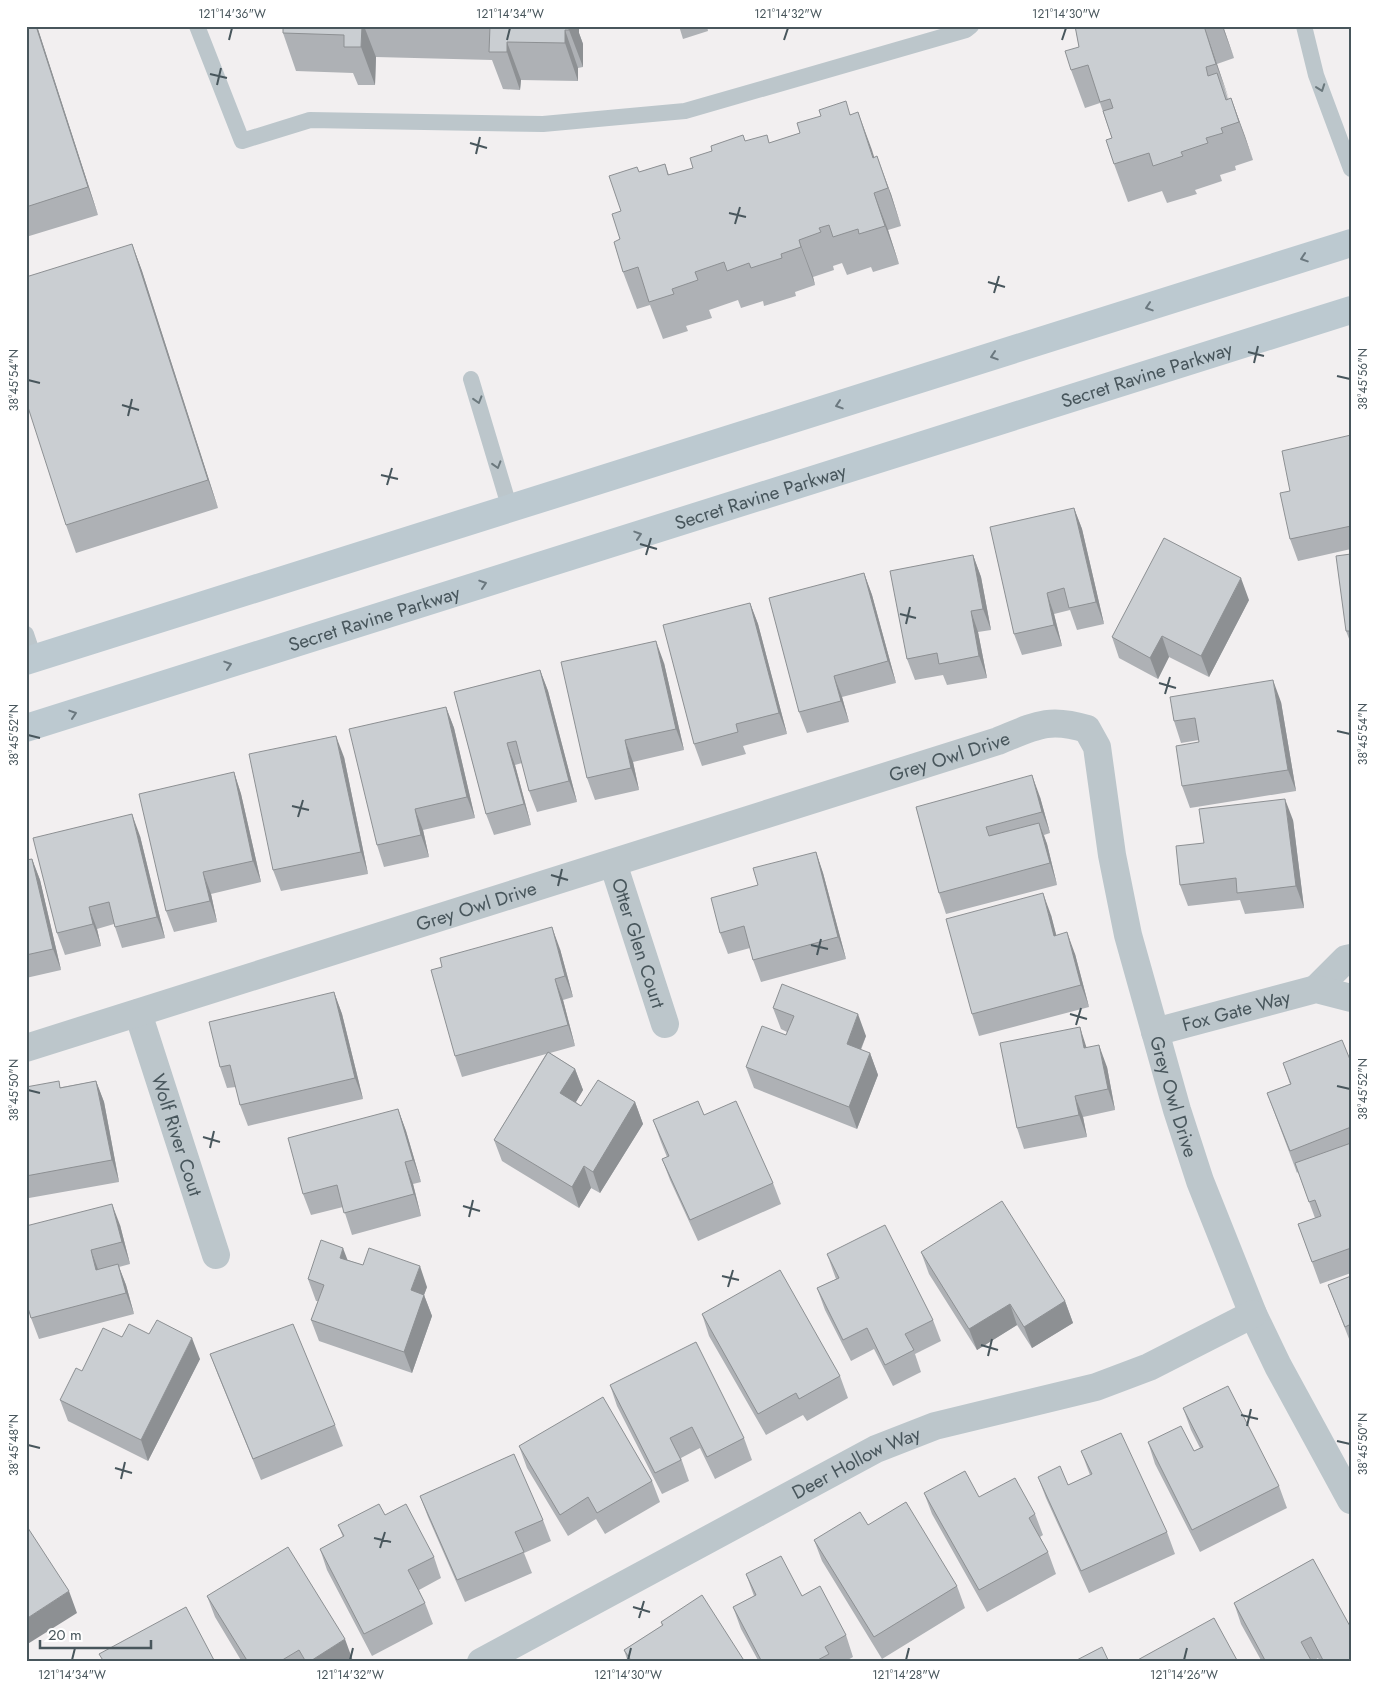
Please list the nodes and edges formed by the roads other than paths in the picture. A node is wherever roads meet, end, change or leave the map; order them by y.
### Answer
1 (196, 26) edge
2 (971, 26) edge
3 (1304, 26) edge
4 (1351, 169) edge
5 (1351, 243) edge
6 (1351, 310) edge
7 (471, 379) dead end
8 (510, 508) junction
9 (29, 651) edge
10 (26, 728) edge
11 (613, 863) junction
12 (1351, 958) edge
13 (1316, 989) junction
14 (1351, 998) edge
15 (138, 1013) junction
16 (665, 1024) dead end
17 (1155, 1032) junction
18 (26, 1048) edge
19 (216, 1255) dead end
20 (1253, 1314) junction
21 (1351, 1500) edge
22 (481, 1662) edge

1 - 2 lane
3 -> 4 lane
5 -> 8 main road
10 -> 6 main road, Secret Ravine Parkway
7 -> 8 lane
8 - 9 main road
11 - 15 street, Grey Owl Drive
11 - 16 street, Otter Glen Court
11 - 17 street, Grey Owl Drive
12 - 13 street
13 - 14 street, Fox Gate Way
13 - 17 street, Fox Gate Way
15 - 18 street, Grey Owl Drive
15 - 19 street, Wolf River Cout
17 - 20 street, Grey Owl Drive
20 - 21 street, Grey Owl Drive
20 - 22 street, Deer Hollow Way

